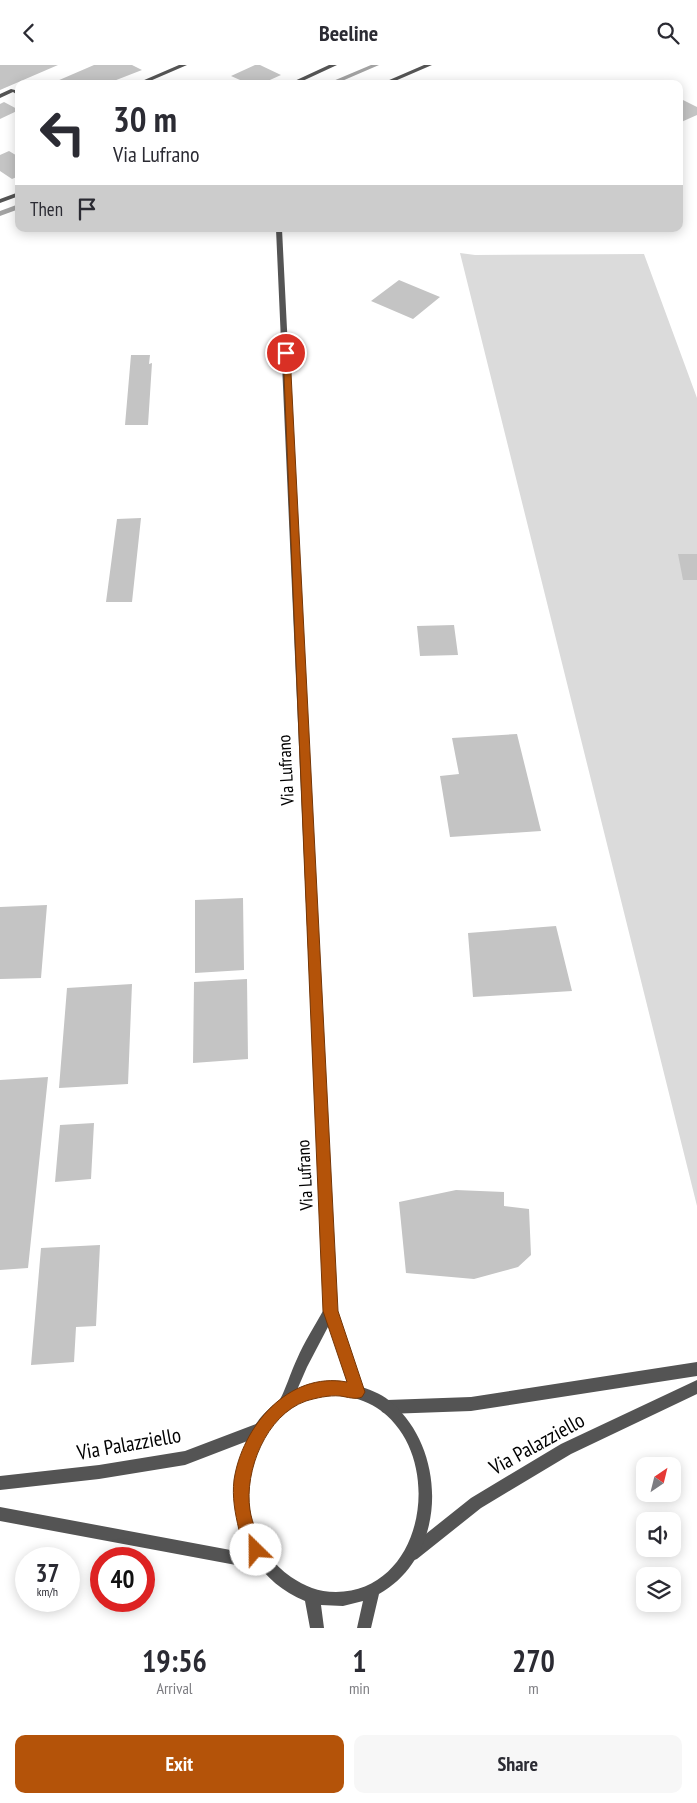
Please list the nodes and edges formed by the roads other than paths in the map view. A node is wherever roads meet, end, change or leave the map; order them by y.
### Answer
1 (184, 65) edge
2 (334, 65) edge
3 (428, 65) edge
4 (148, 80) edge
5 (300, 80) edge
6 (392, 80) edge
7 (15, 92) edge
8 (0, 96) edge
9 (15, 195) edge
10 (0, 201) edge
11 (279, 232) edge
12 (330, 1311) junction
13 (697, 1369) edge
14 (697, 1387) edge
15 (357, 1392) junction
16 (284, 1405) junction
17 (387, 1407) junction
18 (261, 1429) junction
19 (0, 1483) edge
20 (0, 1514) edge
21 (409, 1557) junction
22 (262, 1563) junction
23 (373, 1591) junction
24 (312, 1597) junction
25 (317, 1628) edge
26 (364, 1628) edge

1 - 4 street
2 - 5 street
3 - 6 street
7 - 8 street
9 - 10 street
11 - 12 street, Via Lufrano
12 - 15 street, Via Lufrano
12 - 16 street
13 - 17 street, Via Palazziello
14 - 21 street, Via Palazziello
15 - 16 street
15 - 17 street
16 - 18 street
17 - 21 street
18 - 19 street, Via Palazziello
18 - 22 street
20 - 22 street
21 - 23 street
22 - 24 street
23 - 24 street
23 - 26 street
24 - 25 street

